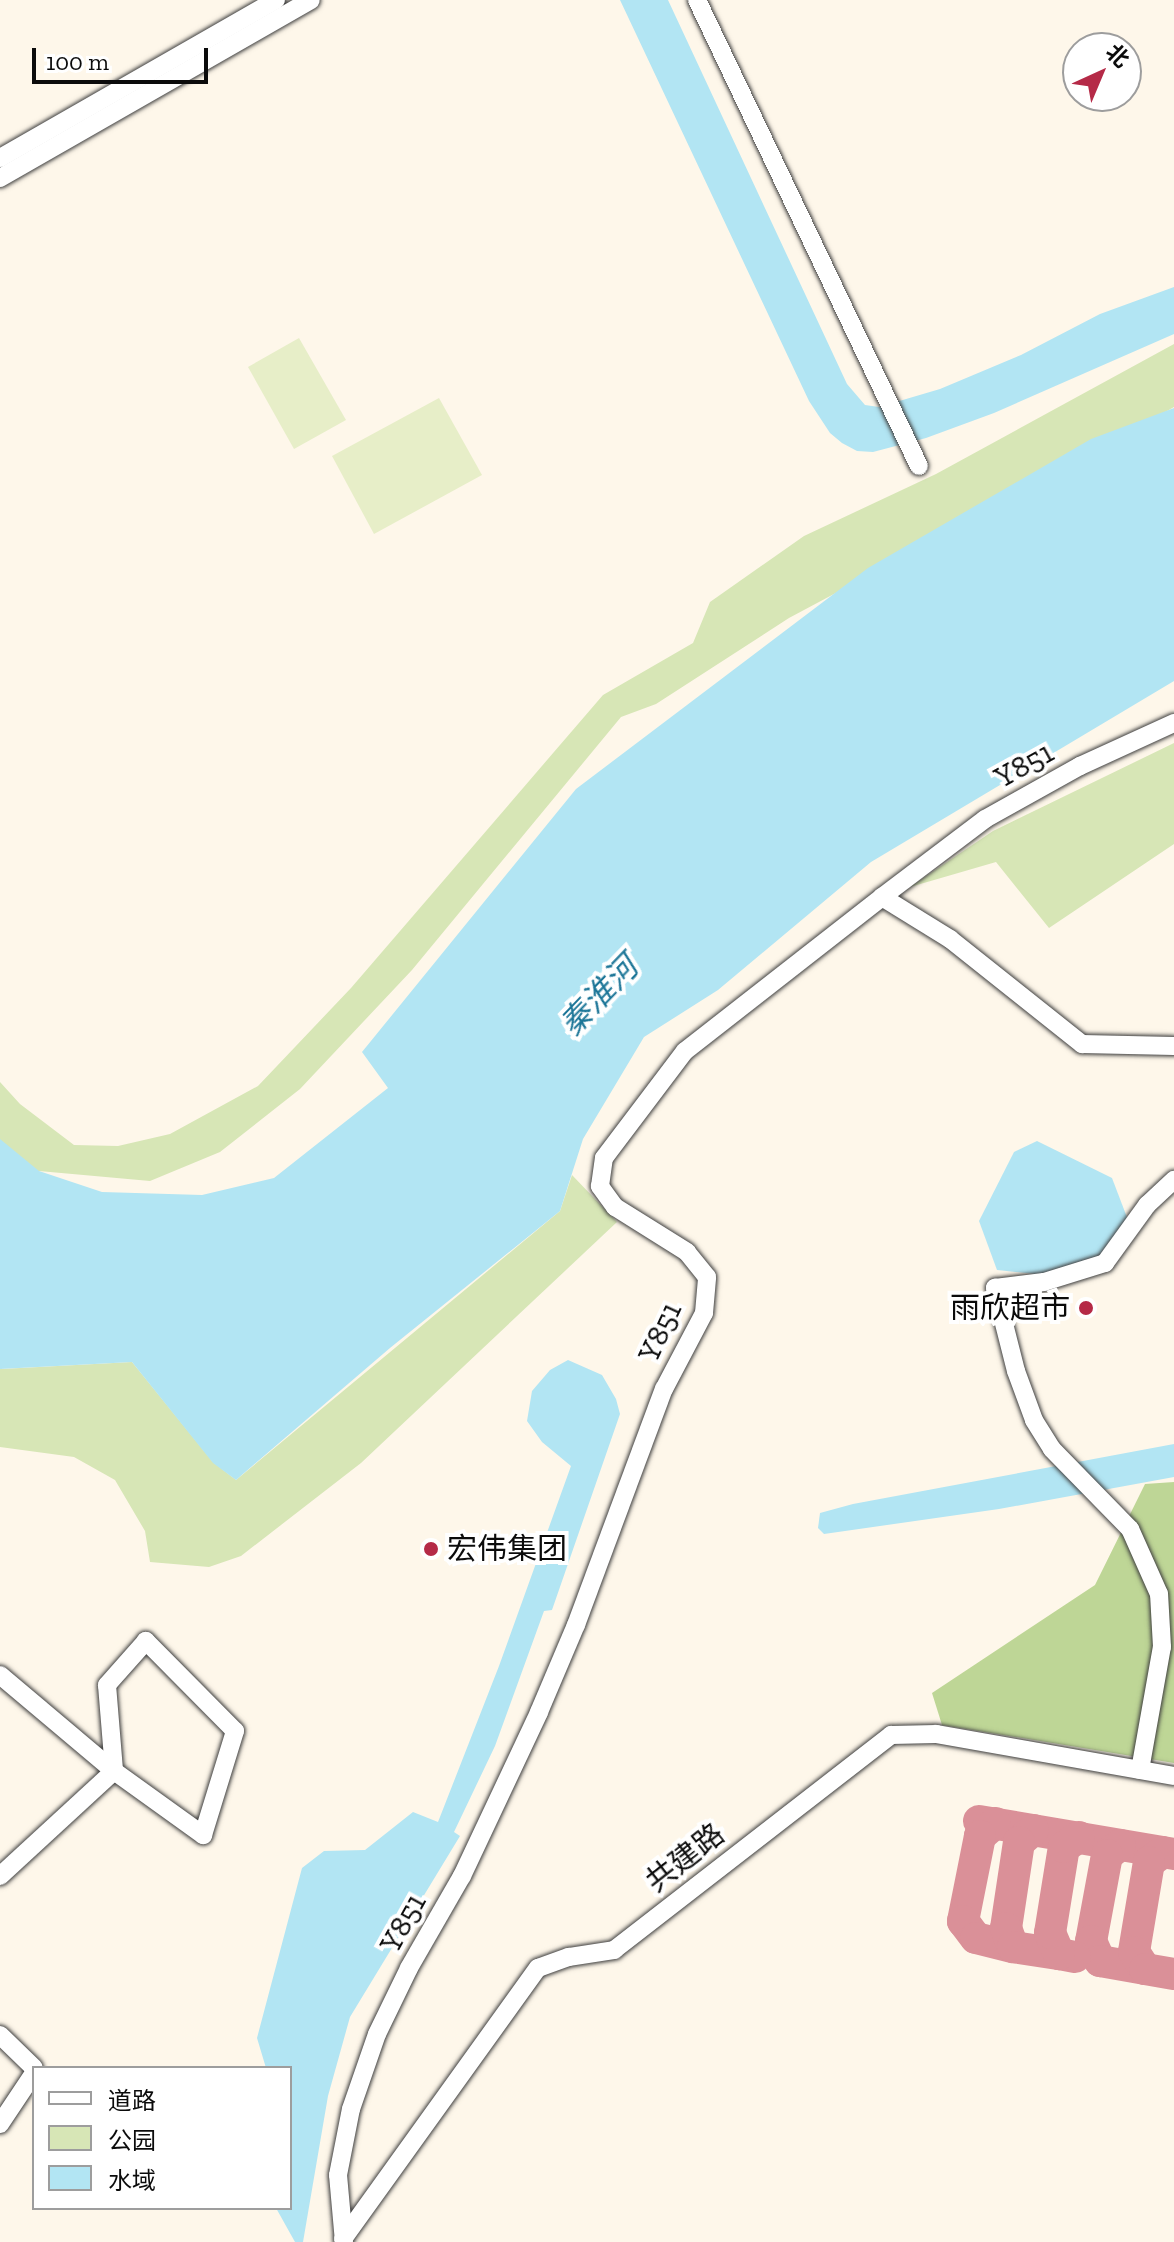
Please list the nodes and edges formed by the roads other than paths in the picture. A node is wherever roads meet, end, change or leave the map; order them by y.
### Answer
1 (276, 0) edge
2 (311, 0) edge
3 (697, 0) edge
4 (0, 158) edge
5 (0, 178) edge
6 (919, 466) dead end
7 (1174, 723) edge
8 (882, 897) junction
9 (1174, 1046) edge
10 (1174, 1180) edge
11 (0, 1675) edge
12 (1140, 1770) junction
13 (114, 1771) junction
14 (1174, 1776) edge
15 (0, 1876) edge
16 (0, 2035) edge
17 (32, 2069) edge
18 (32, 2074) edge
19 (0, 2124) edge
20 (343, 2241) edge

1 - 4 street
2 - 5 street
3 - 6 street
7 - 8 street, Y851
8 - 9 street
8 - 20 street, Y851
10 - 12 street
11 - 13 street
12 - 14 street, 共建路
12 - 20 street, 共建路
13 - 13 street
13 - 15 street
16 - 17 street
18 - 19 street

